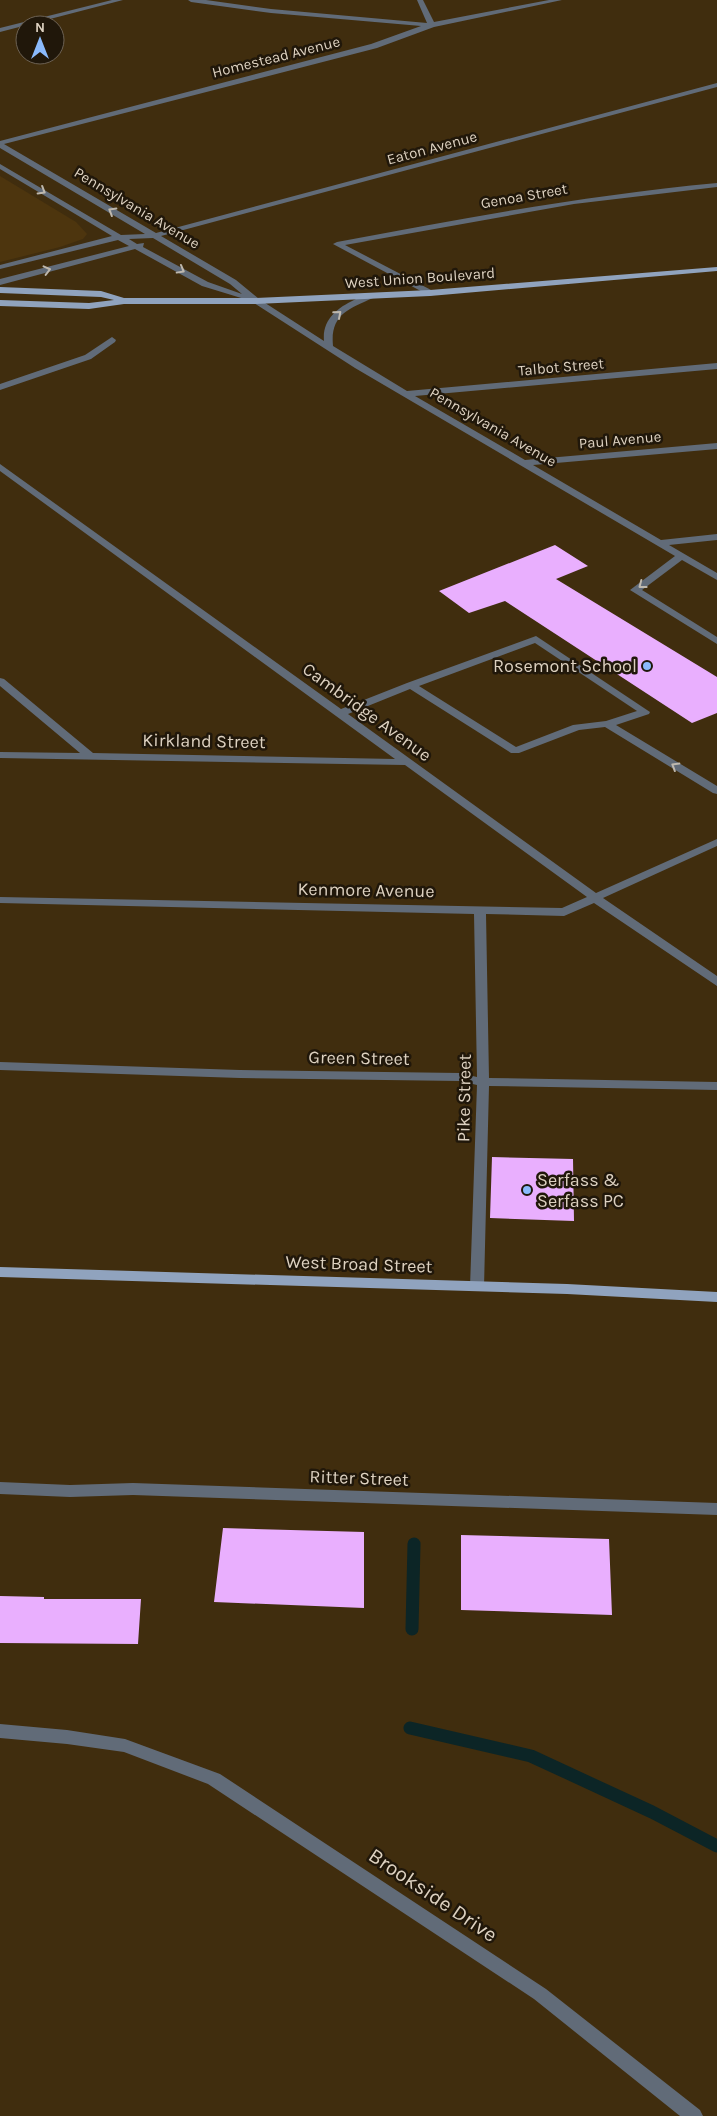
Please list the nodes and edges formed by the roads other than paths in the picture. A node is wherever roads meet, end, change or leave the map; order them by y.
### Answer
1 (120, 0) edge
2 (191, 0) edge
3 (420, 0) edge
4 (559, 0) edge
5 (432, 25) junction
6 (0, 30) edge
7 (717, 85) edge
8 (0, 144) edge
9 (0, 166) edge
10 (717, 185) edge
11 (154, 236) junction
12 (119, 237) junction
13 (138, 247) junction
14 (0, 267) edge
15 (717, 269) edge
16 (0, 282) edge
17 (0, 290) edge
18 (430, 293) junction
19 (370, 296) junction
20 (124, 301) junction
21 (256, 301) junction
22 (0, 304) edge
23 (112, 340) dead end
24 (329, 347) junction
25 (717, 366) edge
26 (0, 387) edge
27 (407, 394) junction
28 (717, 446) edge
29 (526, 464) junction
30 (0, 467) edge
31 (717, 537) edge
32 (660, 543) junction
33 (682, 556) junction
34 (717, 577) edge
35 (717, 641) edge
36 (0, 680) edge
37 (411, 685) junction
38 (339, 714) junction
39 (607, 724) junction
40 (0, 755) edge
41 (90, 756) junction
42 (408, 762) junction
43 (717, 791) edge
44 (717, 842) edge
45 (595, 898) junction
46 (0, 900) edge
47 (480, 910) junction
48 (717, 982) edge
49 (0, 1066) edge
50 (483, 1082) junction
51 (717, 1086) edge
52 (0, 1272) edge
53 (477, 1287) junction
54 (717, 1296) edge
55 (0, 1488) edge
56 (717, 1509) edge
57 (0, 1731) edge
58 (694, 2116) edge

1 - 6 street
2 - 5 street
3 - 5 street
4 - 5 street, Homestead Avenue
5 - 8 street, Homestead Avenue
7 - 11 street, Eaton Avenue
11 -> 8 street, Pennsylvania Avenue
9 -> 12 street, Pennsylvania Avenue
10 - 18 street, Genoa Street
11 - 12 street, Eaton Avenue
11 - 13 street, Eaton Avenue
11 - 21 street, Pennsylvania Avenue
12 - 13 street, Pennsylvania Avenue
12 - 14 street, Eaton Avenue
16 -> 13 street, Eaton Avenue
13 -> 21 street, Pennsylvania Avenue
15 - 18 main road, West Union Boulevard
17 - 20 main road, West Union Boulevard
18 - 19 main road, West Union Boulevard
19 - 21 main road, West Union Boulevard
24 -> 19 street
20 - 21 main road, West Union Boulevard
20 - 22 main road, West Union Boulevard
21 - 24 street, Pennsylvania Avenue
23 - 26 street
24 - 27 street, Pennsylvania Avenue
25 - 27 street, Talbot Street
27 - 29 street, Pennsylvania Avenue
28 - 29 street, Paul Avenue
29 - 32 street, Pennsylvania Avenue
30 - 38 street, Cambridge Avenue
31 - 32 street
32 - 33 street, Pennsylvania Avenue
33 - 34 street, Pennsylvania Avenue
33 -> 35 street
36 - 41 street
37 - 38 street
37 - 39 street
37 - 39 street
38 - 42 street, Cambridge Avenue
43 -> 39 street
40 - 41 street, Kirkland Street
41 - 42 street, Kirkland Street
42 - 45 street, Cambridge Avenue
44 - 45 street, Kenmore Avenue
45 - 47 street, Kenmore Avenue
45 - 48 street, Cambridge Avenue
46 - 47 street, Kenmore Avenue
47 - 50 street, Pike Street
49 - 50 street, Green Street
50 - 51 street, Green Street
50 - 53 street, Pike Street
52 - 53 main road, West Broad Street
53 - 54 main road, West Broad Street
55 - 56 street, Ritter Street
57 - 58 street, Brookside Drive

